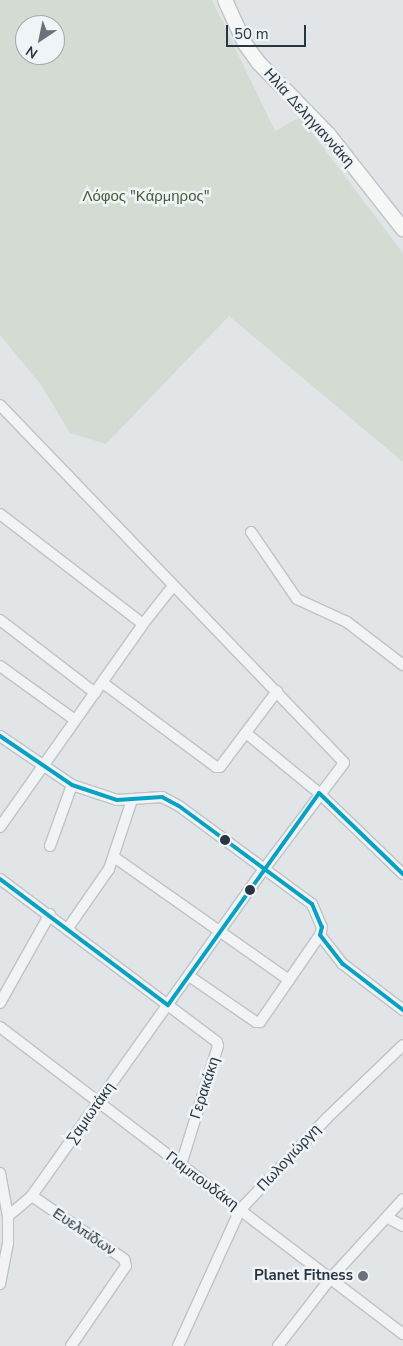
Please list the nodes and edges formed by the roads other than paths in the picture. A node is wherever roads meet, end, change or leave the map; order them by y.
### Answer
1 (225, 0) edge
2 (403, 229) edge
3 (0, 405) edge
4 (0, 514) edge
5 (251, 532) dead end
6 (173, 586) junction
7 (0, 620) edge
8 (143, 624) junction
9 (403, 665) edge
10 (0, 666) edge
11 (103, 683) junction
12 (277, 692) junction
13 (95, 693) junction
14 (75, 720) junction
15 (246, 733) junction
16 (0, 736) edge
17 (41, 766) junction
18 (72, 785) junction
19 (320, 793) junction
20 (132, 800) junction
21 (2, 820) edge
22 (50, 846) dead end
23 (114, 857) junction
24 (264, 869) junction
25 (403, 874) edge
26 (0, 879) edge
27 (50, 914) junction
28 (68, 928) junction
29 (221, 931) junction
30 (320, 935) junction
31 (189, 976) junction
32 (289, 980) junction
33 (0, 1003) edge
34 (168, 1005) junction
35 (403, 1010) edge
36 (0, 1027) edge
37 (403, 1045) edge
38 (99, 1103) junction
39 (181, 1165) junction
40 (0, 1173) edge
41 (32, 1196) junction
42 (403, 1199) edge
43 (240, 1210) junction
44 (8, 1216) junction
45 (388, 1218) junction
46 (403, 1226) edge
47 (330, 1279) junction
48 (0, 1284) edge
49 (403, 1334) edge
50 (70, 1346) edge
51 (178, 1346) edge
52 (278, 1346) edge

1 - 2 street, Ηλία Δεληγιαννάκη
3 - 6 street
4 - 8 street
5 - 9 street
6 - 8 street
6 - 12 street
7 - 13 street
8 - 11 street
10 - 14 street
11 - 13 street
11 - 15 street
12 - 15 street
12 - 19 street, Σαμιωτάκη
13 - 14 street
14 - 17 street
15 - 19 street
16 - 17 street
17 - 18 street
17 - 21 street
18 - 20 street
18 - 22 street
19 - 24 street, Σαμιωτάκη
19 - 25 street
20 - 23 street
20 - 24 street
23 - 28 street
23 - 29 street
24 - 29 street, Σαμιωτάκη
24 - 30 street
26 - 27 street, Γερακάκη
27 - 28 street, Γερακάκη
27 - 33 street
28 - 34 street, Γερακάκη
29 - 31 street, Σαμιωτάκη
29 - 32 street
30 - 32 street
30 - 35 street
31 - 32 street
31 - 34 street, Σαμιωτάκη
34 - 38 street, Σαμιωτάκη
34 - 39 street, Γερακάκη
36 - 38 street, Γιαμπουδάκη
37 - 43 street, Πωλογιώργη
38 - 39 street, Γιαμπουδάκη
38 - 41 street, Σαμιωτάκη
39 - 43 street, Γιαμπουδάκη
40 - 44 street
41 - 44 street, Σαμιωτάκη
41 - 50 street, Ευελπίδων
42 - 45 street
43 - 47 street, Γιαμπουδάκη
43 - 51 street, Πωλογιώργη
44 - 48 street
45 - 46 street
45 - 47 street
47 - 49 street, Γιαμπουδάκη
47 - 52 street

